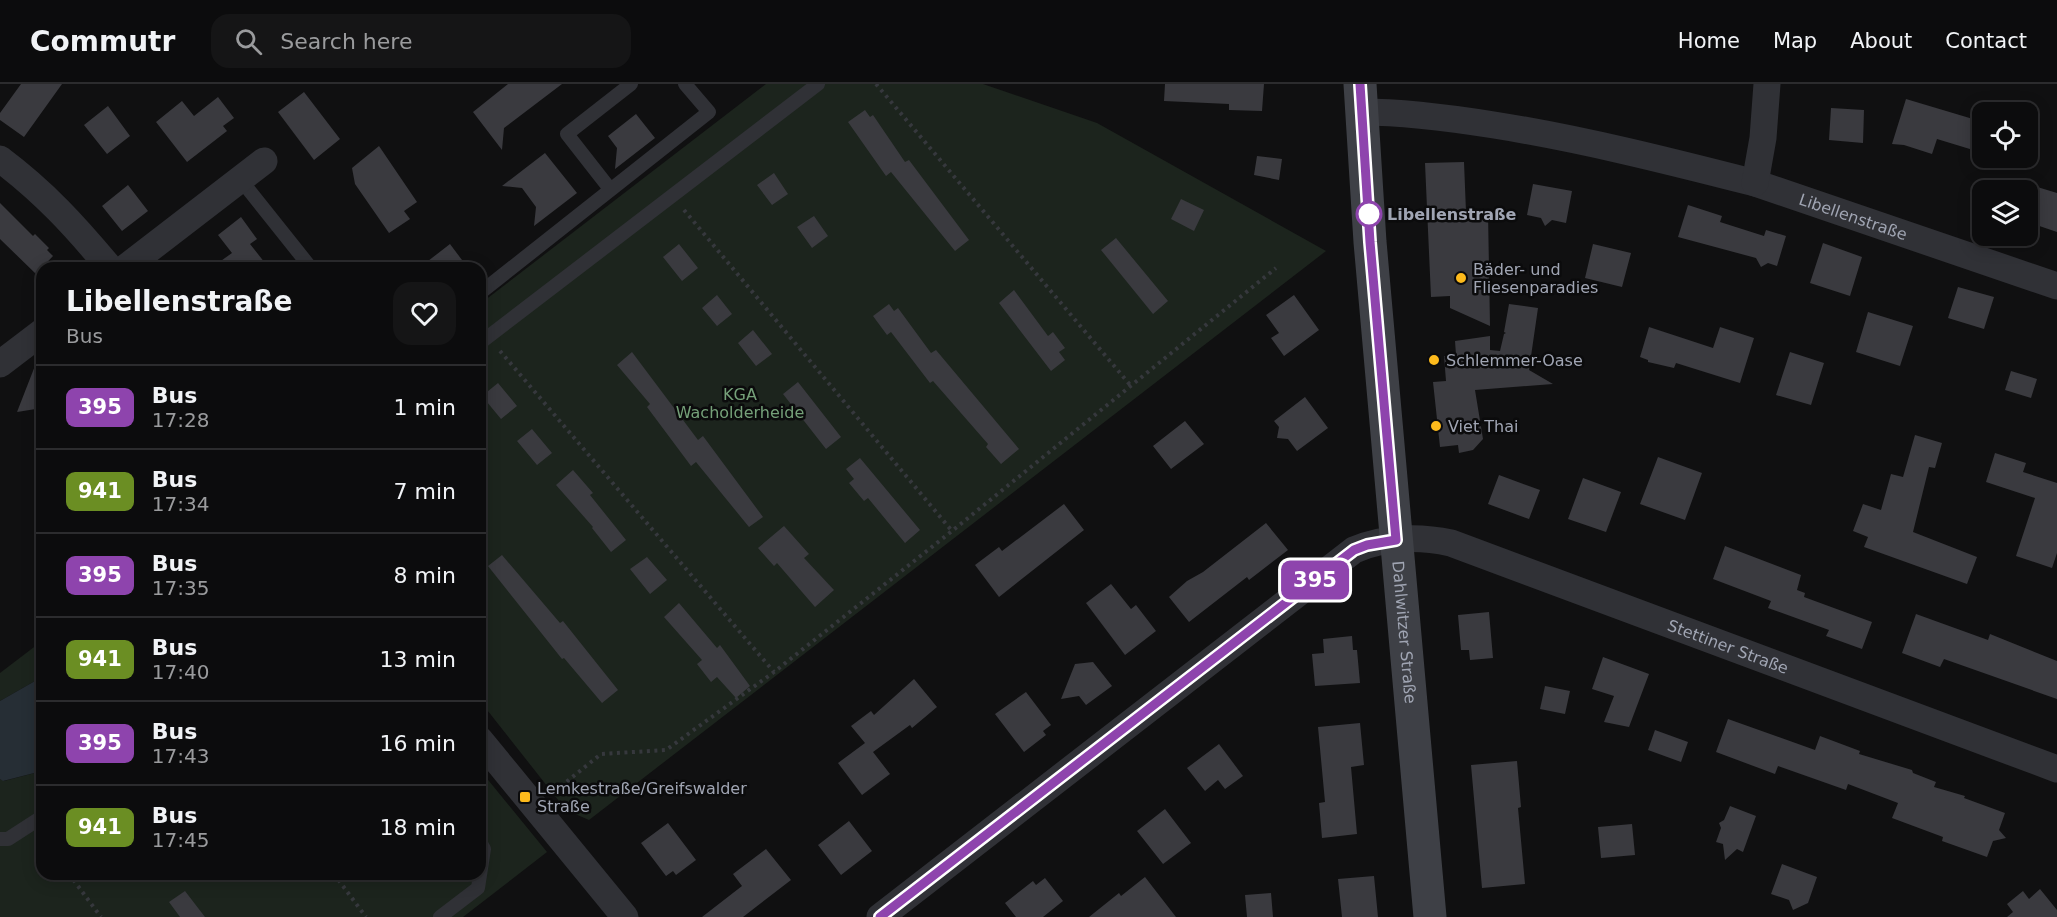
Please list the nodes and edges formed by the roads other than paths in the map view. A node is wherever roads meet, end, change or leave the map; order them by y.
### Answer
1 (631, 84) edge
2 (685, 84) edge
3 (818, 84) edge
4 (1767, 84) edge
5 (1361, 98) edge
6 (0, 159) edge
7 (264, 161) dead end
8 (240, 179) junction
9 (1755, 183) junction
10 (610, 189) junction
11 (105, 262) edge
12 (133, 262) edge
13 (306, 262) edge
14 (2057, 286) edge
15 (486, 288) edge
16 (36, 337) edge
17 (486, 338) edge
18 (0, 364) edge
19 (1396, 540) junction
20 (486, 747) edge
21 (2057, 769) edge
22 (36, 821) edge
23 (0, 839) edge
24 (479, 880) edge
25 (440, 917) edge
26 (625, 917) edge
27 (880, 917) edge
28 (1430, 917) edge

1 - 10 lane
2 - 10 lane
3 - 17 lane
4 - 9 street
5 - 9 street, Libellenstraße
5 - 19 main road, Dahlwitzer Straße
6 - 11 street
7 - 8 street
8 - 12 street
8 - 13 lane
9 - 14 street, Libellenstraße
10 - 15 lane
16 - 18 street
19 - 21 street, Stettiner Straße
19 - 27 street, Stettiner Straße
19 - 28 main road, Dahlwitzer Straße
20 - 26 street
22 - 23 lane
24 - 25 lane

